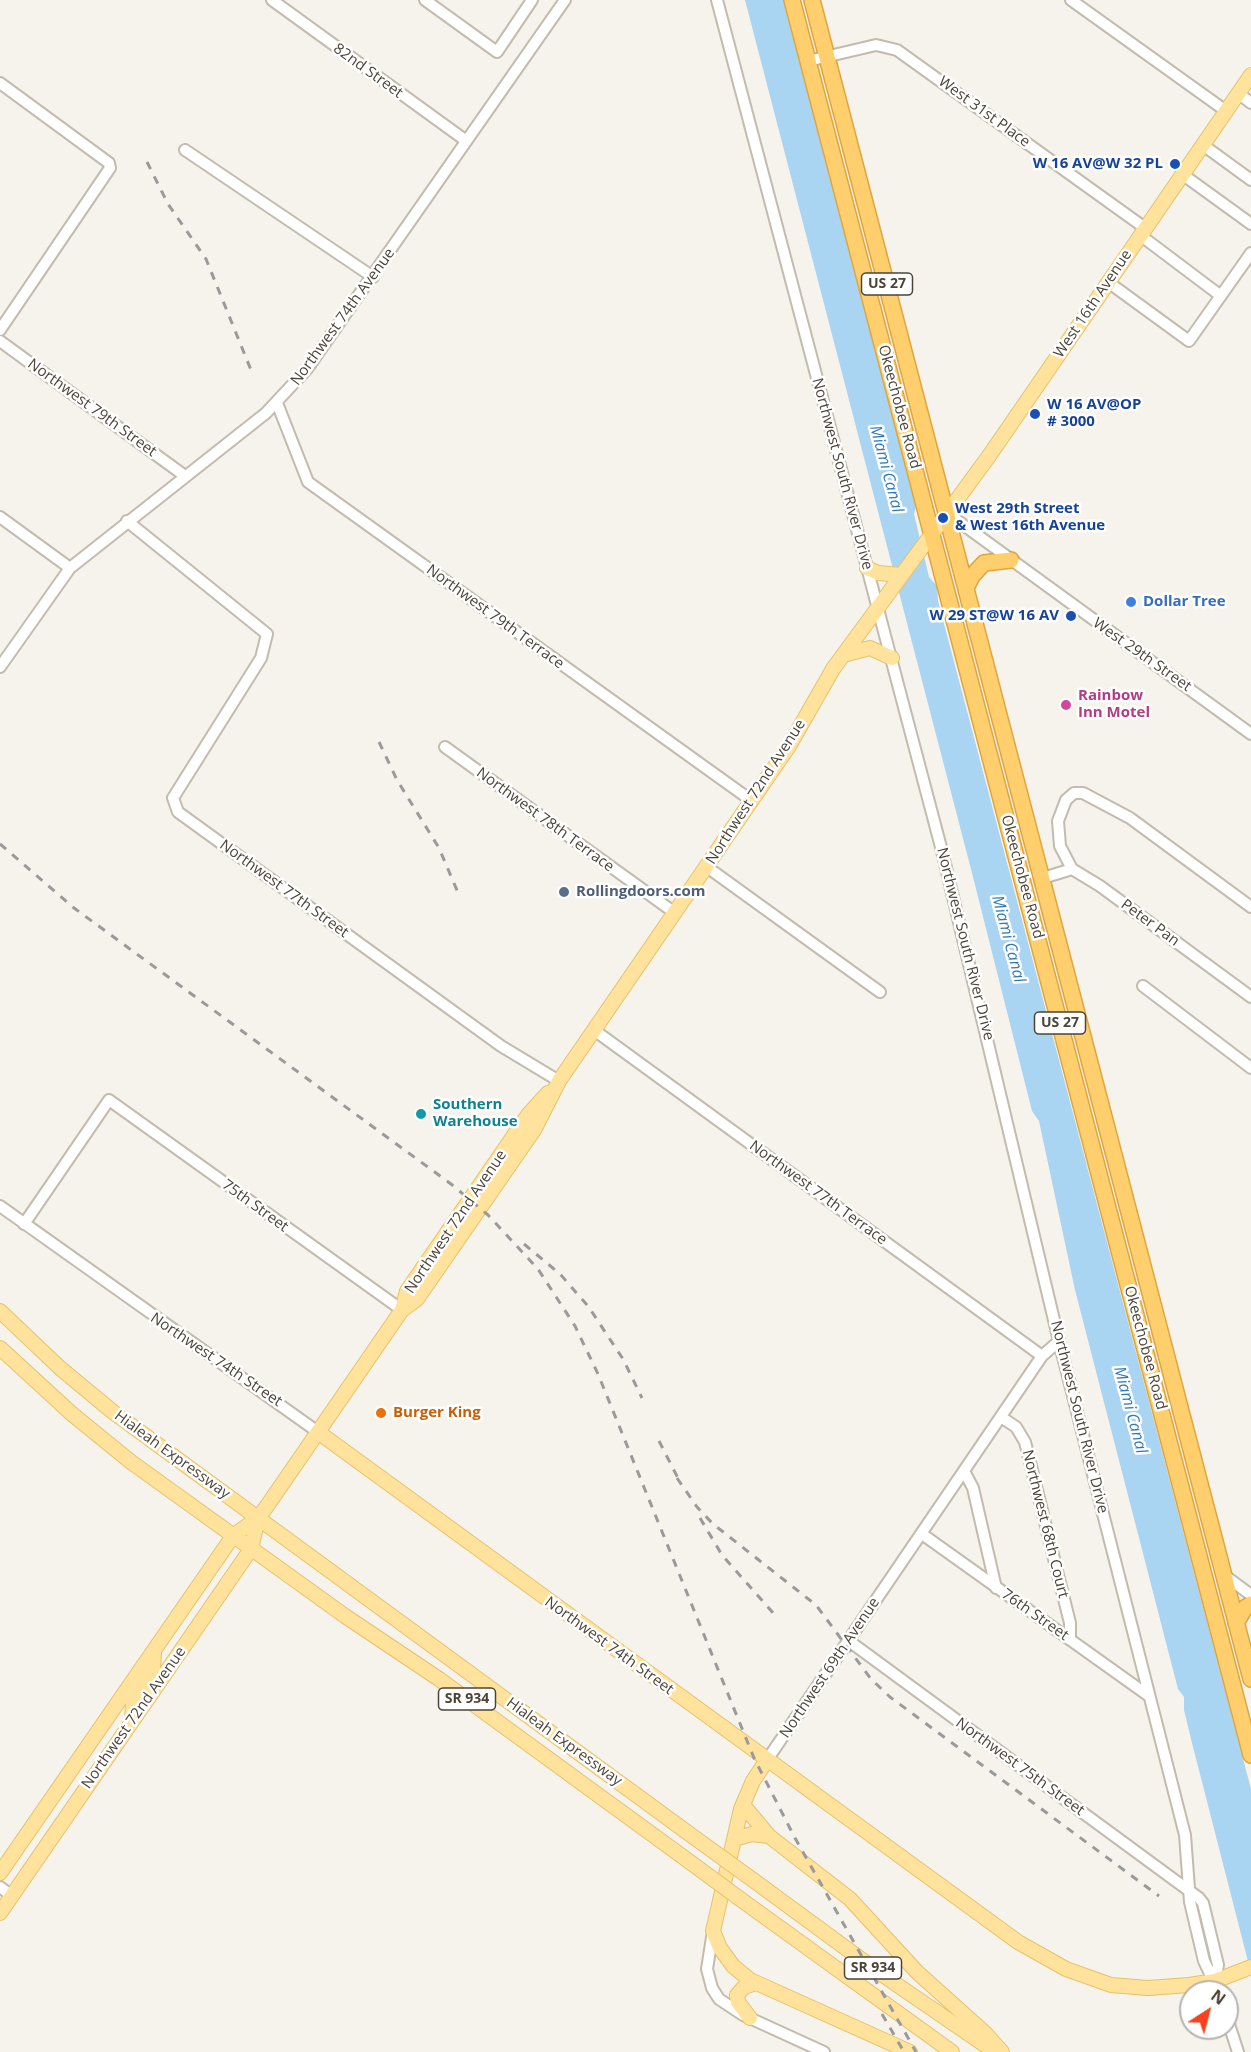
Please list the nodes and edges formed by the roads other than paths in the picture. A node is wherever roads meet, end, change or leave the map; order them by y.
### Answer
1 (272, 0) edge
2 (425, 0) edge
3 (532, 0) edge
4 (565, 0) edge
5 (717, 0) edge
6 (792, 0) edge
7 (813, 0) edge
8 (1071, 0) edge
9 (827, 56) junction
10 (808, 61) junction
11 (1251, 75) edge
12 (0, 83) edge
13 (1238, 93) junction
14 (1251, 103) edge
15 (1226, 111) junction
16 (465, 140) junction
17 (1203, 145) junction
18 (185, 150) dead end
19 (1182, 174) junction
20 (1251, 180) edge
21 (1251, 224) edge
22 (1143, 232) junction
23 (1251, 253) edge
24 (373, 277) junction
25 (1108, 282) junction
26 (1221, 296) junction
27 (0, 330) edge
28 (0, 341) edge
29 (277, 403) junction
30 (185, 476) junction
31 (947, 513) junction
32 (0, 518) edge
33 (127, 521) junction
34 (928, 538) junction
35 (1011, 560) junction
36 (70, 568) junction
37 (873, 571) junction
38 (902, 574) junction
39 (966, 588) junction
40 (878, 608) junction
41 (843, 655) junction
42 (892, 658) junction
43 (0, 667) edge
44 (1251, 734) edge
45 (445, 747) dead end
46 (752, 801) junction
47 (707, 867) junction
48 (1072, 869) junction
49 (1043, 878) junction
50 (1251, 906) edge
51 (675, 913) junction
52 (1143, 986) dead end
53 (880, 992) dead end
54 (1251, 997) edge
55 (594, 1030) junction
56 (1250, 1066) edge
57 (559, 1081) junction
58 (0, 1206) edge
59 (24, 1224) junction
60 (402, 1310) junction
61 (0, 1311) edge
62 (1059, 1341) junction
63 (0, 1348) edge
64 (1042, 1356) junction
65 (1000, 1417) junction
66 (318, 1432) junction
67 (964, 1471) junction
68 (258, 1518) junction
69 (922, 1534) junction
70 (233, 1536) junction
71 (1195, 1539) junction
72 (251, 1549) junction
73 (1224, 1575) junction
74 (996, 1587) junction
75 (1251, 1595) edge
76 (1251, 1605) edge
77 (1236, 1623) junction
78 (1070, 1640) junction
79 (849, 1641) junction
80 (154, 1651) junction
81 (1251, 1679) edge
82 (1149, 1696) junction
83 (132, 1722) junction
84 (1251, 1755) edge
85 (81, 1756) junction
86 (766, 1760) junction
87 (99, 1770) junction
88 (742, 1805) junction
89 (769, 1836) junction
90 (734, 1839) junction
91 (1189, 1866) junction
92 (0, 1872) edge
93 (1171, 1878) junction
94 (0, 1887) edge
95 (1191, 1894) junction
96 (12, 1896) junction
97 (0, 1913) edge
98 (713, 1931) junction
99 (1251, 1967) edge
100 (1213, 1980) edge
101 (1226, 1980) edge
102 (756, 1983) junction
103 (1179, 1988) edge
104 (750, 2018) junction
105 (824, 2052) edge
106 (910, 2052) edge
107 (952, 2052) edge
108 (995, 2052) edge
109 (1002, 2052) edge

1 - 16 street, 82nd Street
2 - 3 street
4 - 16 street, Northwest 74th Avenue
5 - 37 street, Northwest South River Drive
6 - 10 highway, Okeechobee Road / US 27
7 - 9 highway, Okeechobee Road / US 27
8 - 15 street
9 - 10 street, West 31st Place
9 - 22 street, West 31st Place
9 - 31 highway, Okeechobee Road / US 27
10 - 34 highway, Okeechobee Road / US 27
11 - 13 main road, West 16th Avenue
12 - 27 street
13 - 14 street
13 - 15 main road, West 16th Avenue
15 - 17 main road, West 16th Avenue
16 - 24 street, Northwest 74th Avenue
17 - 19 main road, West 16th Avenue
17 - 20 street
18 - 24 street
19 - 21 street
19 - 22 main road, West 16th Avenue
22 - 25 main road, West 16th Avenue
22 - 26 street, West 31st Place
23 - 26 street
24 - 29 street, Northwest 74th Avenue
25 - 26 street
25 - 31 main road, West 16th Avenue
28 - 30 street, Northwest 79th Street
29 - 30 street, Northwest 74th Avenue
29 - 46 street, Northwest 79th Terrace
30 - 33 street, Northwest 74th Avenue
31 - 34 main road, West 16th Avenue
31 - 35 street, West 29th Street
31 - 39 highway, Okeechobee Road / US 27
32 - 36 street
33 - 36 street, Northwest 74th Avenue
33 - 57 street, Northwest 77th Street
34 - 38 main road, Northwest 72nd Avenue
34 - 71 highway, Okeechobee Road / US 27
35 - 39 highway
35 - 44 street, West 29th Street
36 - 43 street, Northwest 74th Avenue
37 - 38 main road
37 - 40 street, Northwest South River Drive
38 - 40 main road, Northwest 72nd Avenue
39 - 49 highway, Okeechobee Road / US 27
40 - 41 main road, Northwest 72nd Avenue
40 - 42 street, Northwest South River Drive
41 - 42 main road
41 - 46 main road, Northwest 72nd Avenue
42 - 62 street, Northwest South River Drive
45 - 51 street, Northwest 78th Terrace
46 - 47 main road, Northwest 72nd Avenue
47 - 51 main road, Northwest 72nd Avenue
47 - 53 street
48 - 49 street
48 - 50 street
48 - 54 street, Peter Pan
49 - 73 highway, Okeechobee Road / US 27
51 - 55 main road, Northwest 72nd Avenue
52 - 56 street
55 - 57 main road, Northwest 72nd Avenue
55 - 64 street, Northwest 77th Terrace
57 - 60 main road, Northwest 72nd Avenue
58 - 59 street, Northwest 74th Street
59 - 60 street, 75th Street
59 - 66 street, Northwest 74th Street
60 - 66 main road, Northwest 72nd Avenue
61 - 68 main road, Hialeah Expressway / SR 934
62 - 64 street, Northwest 69th Avenue
62 - 82 street, Northwest South River Drive
63 - 70 main road, Hialeah Expressway / SR 934
64 - 65 street, Northwest 69th Avenue
65 - 67 street, Northwest 69th Avenue
65 - 78 street, Northwest 68th Court
66 - 68 main road, Northwest 72nd Avenue
66 - 86 main road, Northwest 74th Street
67 - 69 street, Northwest 69th Avenue
67 - 74 street
68 - 70 main road, Northwest 72nd Avenue
68 - 72 main road, Northwest 72nd Avenue
68 - 108 main road, Hialeah Expressway / SR 934, bridge
69 - 74 street, 76th Street
69 - 79 street, Northwest 69th Avenue
70 - 72 main road, Hialeah Expressway / SR 934
70 - 80 main road, Northwest 72nd Avenue
71 - 73 highway
71 - 84 highway, Okeechobee Road / US 27
72 - 83 main road, Northwest 72nd Avenue
72 - 107 main road, Hialeah Expressway / SR 934, bridge
73 - 75 street
73 - 77 highway, Okeechobee Road / US 27
74 - 78 street, 76th Street
76 - 77 highway
77 - 81 highway, Okeechobee Road / US 27
78 - 82 street, 76th Street
79 - 86 street, Northwest 69th Avenue
79 - 93 street, Northwest 75th Street
80 - 83 main road
80 - 85 main road, Northwest 72nd Avenue
82 - 91 street, Northwest South River Drive
83 - 87 main road, Northwest 72nd Avenue
85 - 87 main road
85 - 92 main road, Northwest 72nd Avenue
86 - 88 main road, Northwest 69th Avenue
86 - 103 main road, Northwest 74th Street
87 - 96 main road, Northwest 72nd Avenue
88 - 89 main road
88 - 90 main road, Northwest 69th Avenue
89 - 90 main road
89 - 109 main road
90 - 98 main road, Northwest 69th Avenue
91 - 93 street
91 - 95 street, Northwest South River Drive
93 - 95 street, Northwest 75th Street
94 - 96 street
95 - 100 street, Northwest South River Drive
96 - 97 main road, Northwest 72nd Avenue
98 - 102 main road
98 - 104 street, Northwest 69th Avenue
99 - 101 main road, Northwest 74th Street
102 - 104 main road
102 - 106 main road
104 - 105 street, Northwest 69th Avenue

